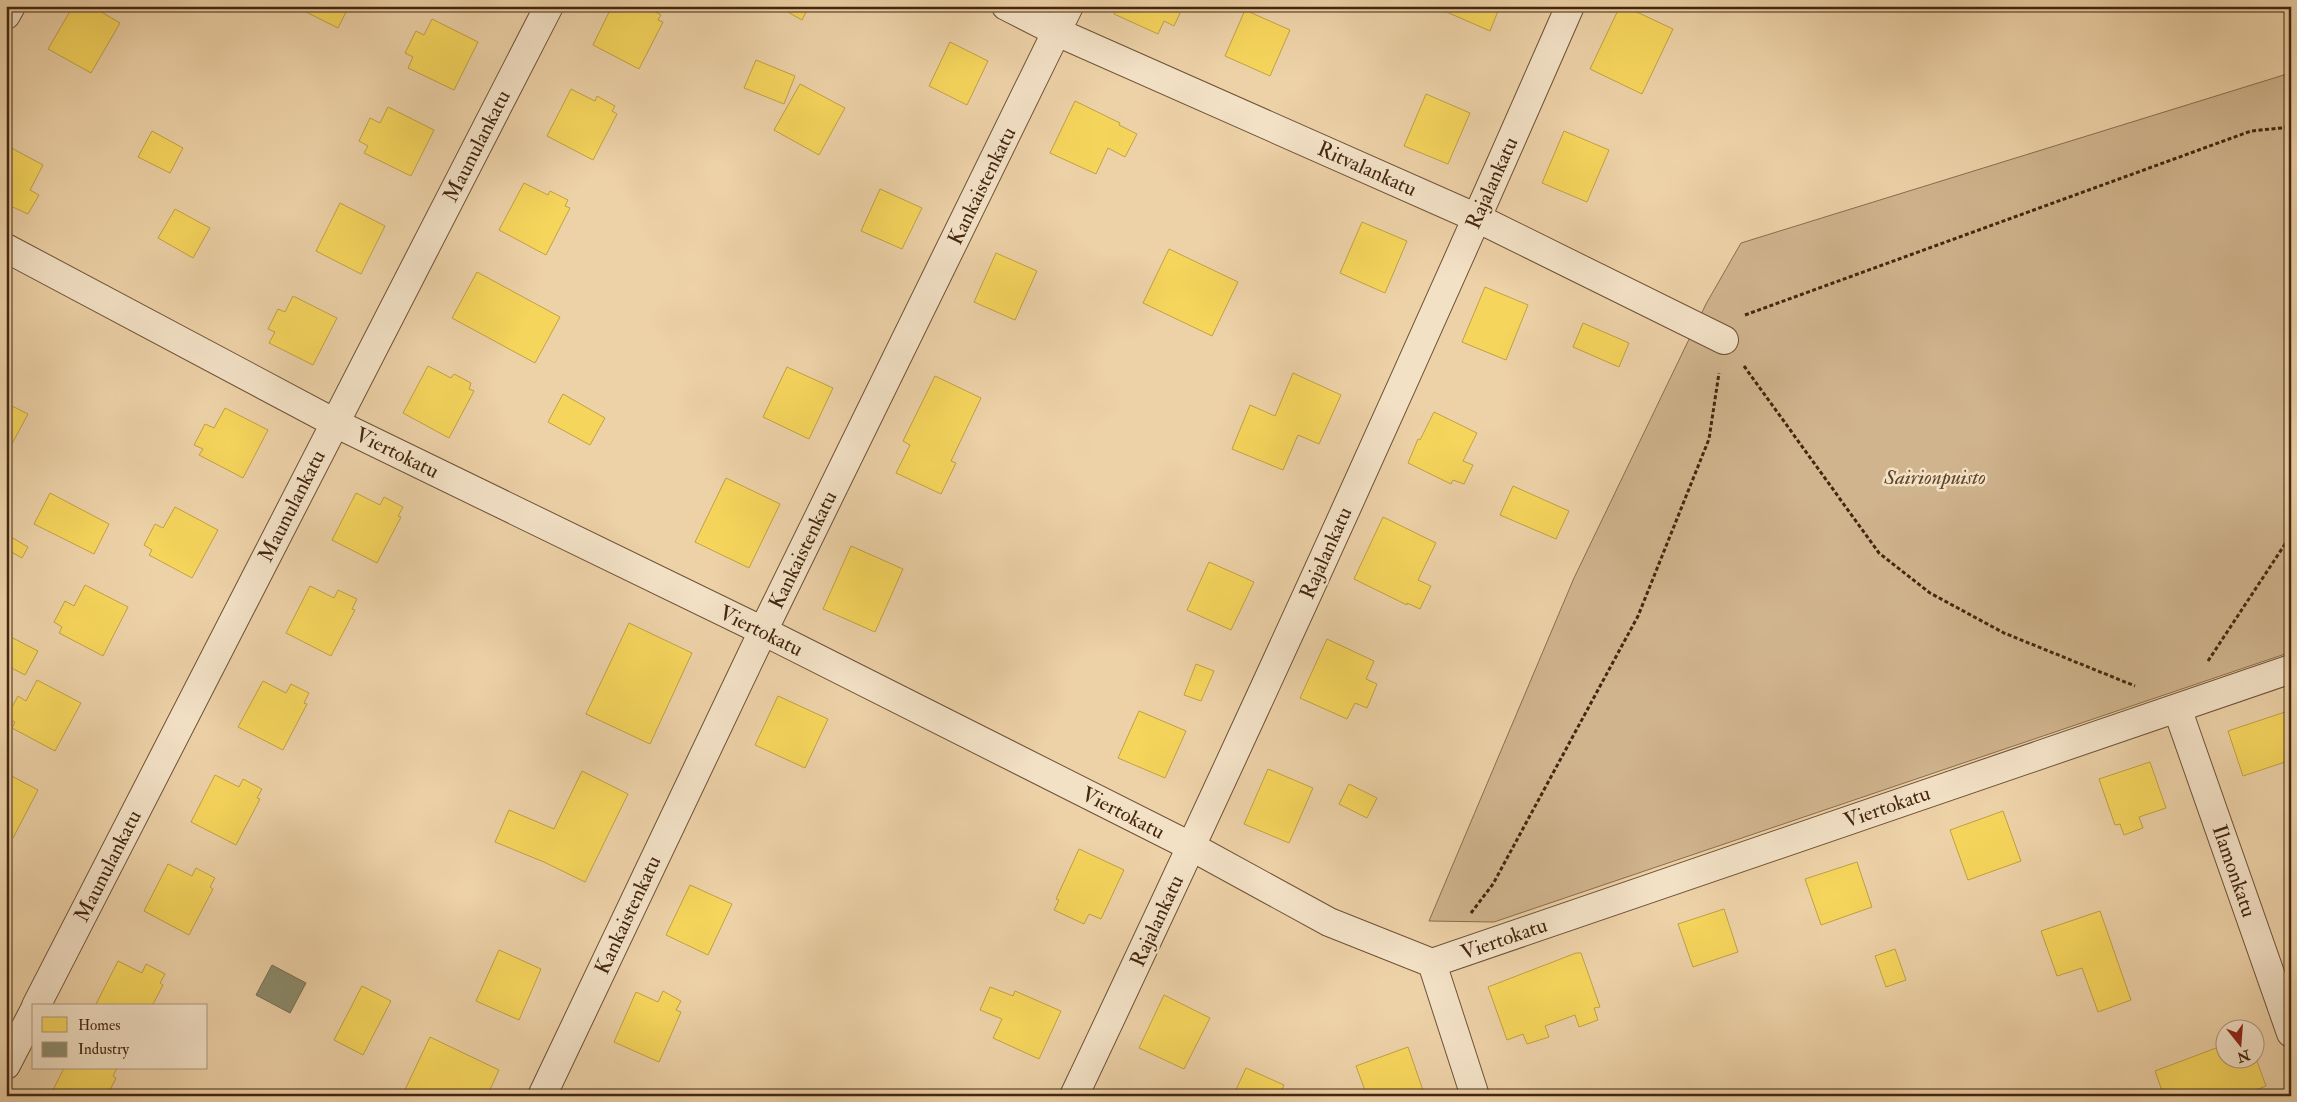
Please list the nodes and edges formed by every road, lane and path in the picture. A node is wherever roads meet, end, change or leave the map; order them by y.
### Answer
1 (11, 6) edge
2 (549, 6) edge
3 (1006, 6) edge
4 (1069, 6) edge
5 (1570, 6) edge
6 (6, 15) edge
7 (1057, 32) junction
8 (2291, 127) edge
9 (1477, 218) junction
10 (6, 248) edge
11 (1724, 340) junction
12 (335, 423) junction
13 (2291, 535) edge
14 (763, 631) junction
15 (2291, 670) edge
16 (2177, 708) junction
17 (1192, 847) junction
18 (1465, 920) dead end
19 (1432, 963) junction
20 (37, 1004) edge
21 (32, 1015) edge
22 (2291, 1033) edge
23 (6, 1065) edge
24 (542, 1096) edge
25 (1074, 1096) edge
26 (1476, 1096) edge

1 - 6 street
2 - 12 street, Maunulankatu
3 - 7 street, Ritvalankatu
4 - 7 street, Kankaistenkatu
5 - 9 street, Rajalankatu
7 - 9 street, Ritvalankatu
7 - 14 street, Kankaistenkatu
8 - 11 path
9 - 11 street, Ritvalankatu
9 - 17 street, Rajalankatu
10 - 12 street, Viertokatu
11 - 16 path
11 - 18 path
12 - 14 street, Viertokatu
12 - 20 street, Maunulankatu
13 - 16 path
14 - 17 street, Viertokatu
14 - 24 street, Kankaistenkatu
15 - 16 street, Viertokatu
16 - 19 street, Viertokatu
16 - 22 street, Ilamonkatu
17 - 19 street, Viertokatu
17 - 25 street, Rajalankatu
19 - 26 street
21 - 23 street

